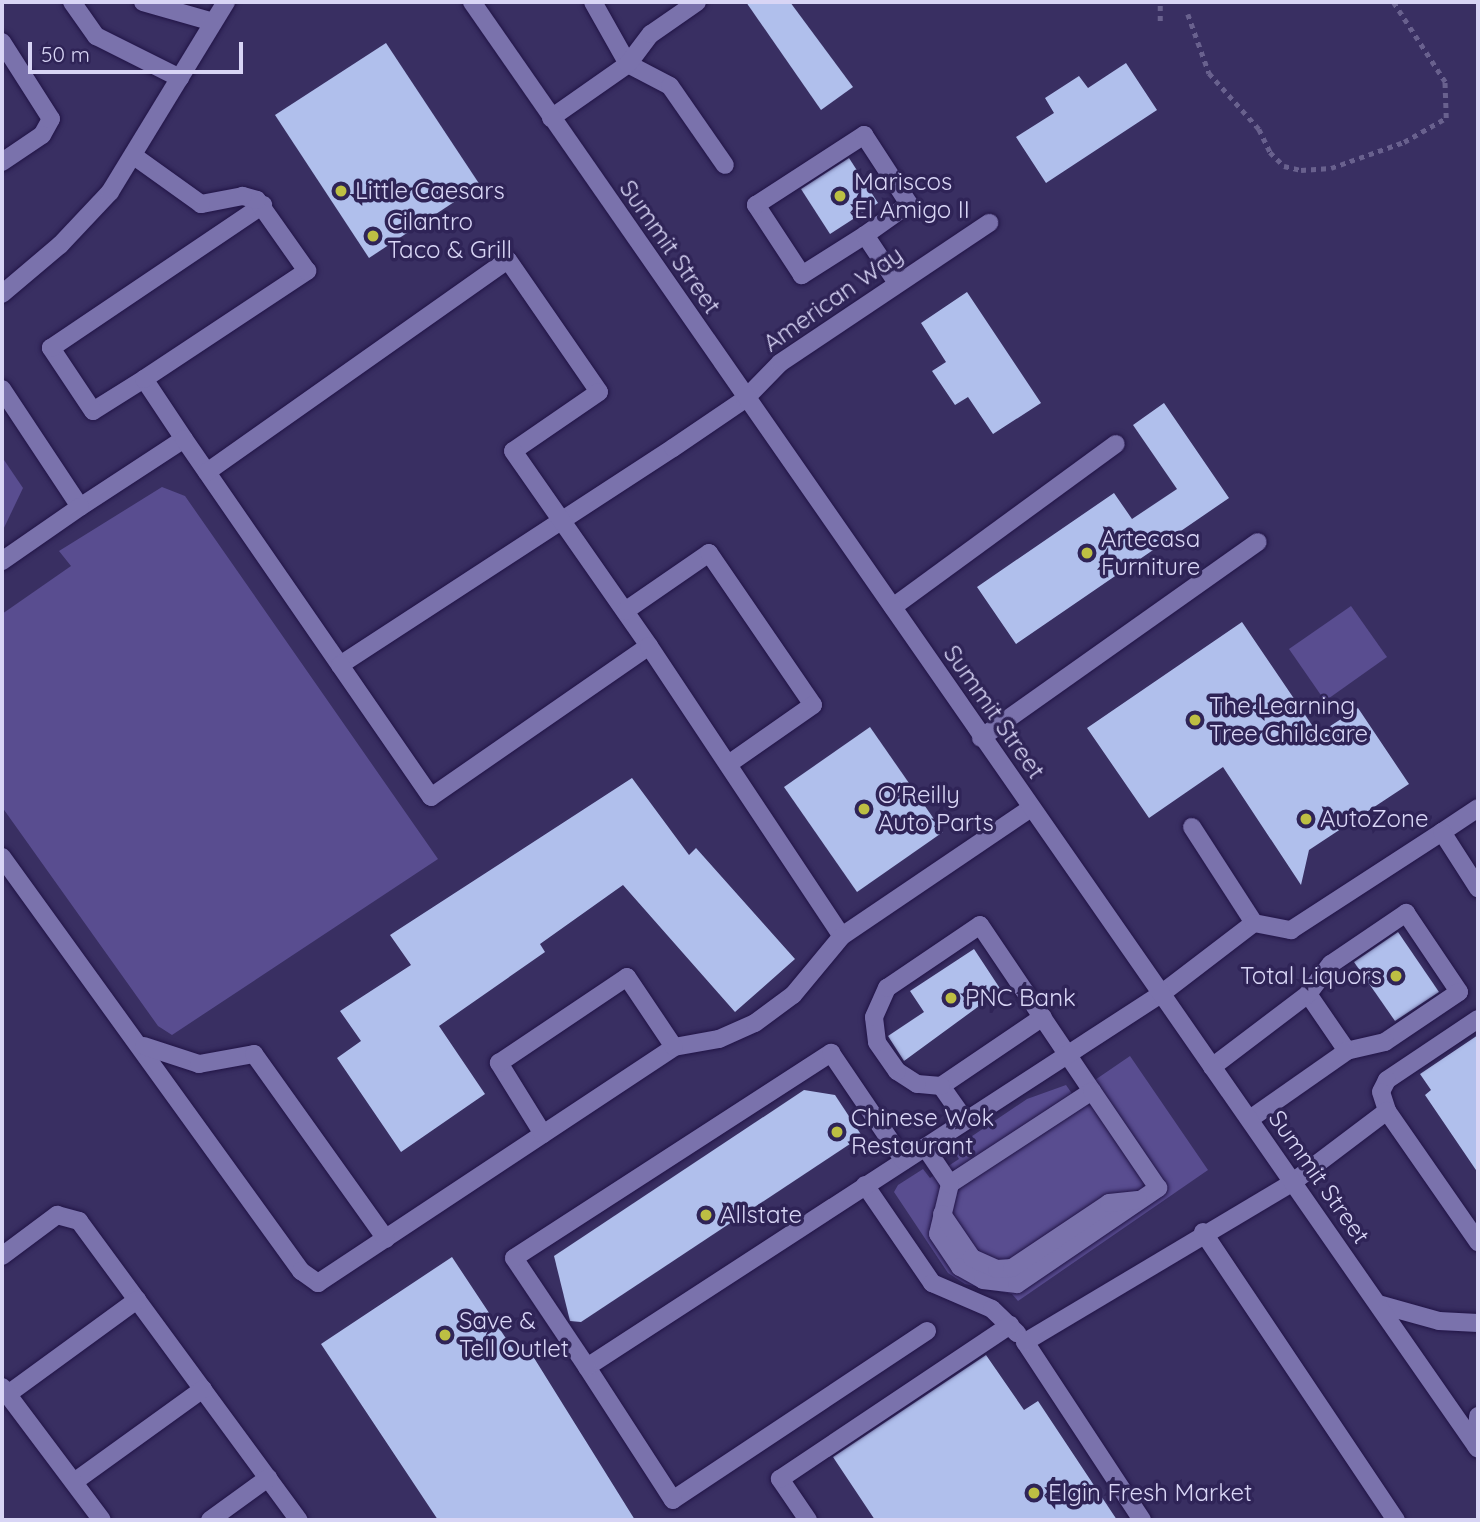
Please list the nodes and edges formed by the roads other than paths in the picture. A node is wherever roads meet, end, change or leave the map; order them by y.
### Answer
1 (72, 2) edge
2 (143, 2) edge
3 (226, 2) edge
4 (472, 2) edge
5 (593, 2) edge
6 (697, 2) edge
7 (213, 22) junction
8 (2, 41) edge
9 (628, 64) junction
10 (180, 78) junction
11 (551, 118) junction
12 (134, 156) junction
13 (2, 162) edge
14 (725, 166) dead end
15 (263, 205) junction
16 (989, 223) dead end
17 (865, 234) junction
18 (897, 283) junction
19 (2, 294) edge
20 (144, 379) junction
21 (2, 389) edge
22 (745, 399) junction
23 (184, 439) junction
24 (1116, 444) dead end
25 (207, 472) junction
26 (80, 507) junction
27 (559, 517) junction
28 (1258, 542) dead end
29 (2, 561) edge
30 (893, 607) junction
31 (625, 611) junction
32 (649, 646) junction
33 (340, 665) junction
34 (981, 738) junction
35 (730, 763) junction
36 (1031, 808) junction
37 (1478, 808) edge
38 (1192, 827) dead end
39 (1442, 832) junction
40 (2, 857) edge
41 (1478, 888) edge
42 (1254, 922) junction
43 (842, 936) junction
44 (1161, 994) junction
45 (1308, 994) junction
46 (1043, 1017) junction
47 (1478, 1018) edge
48 (138, 1042) junction
49 (674, 1047) junction
50 (1347, 1051) junction
51 (1068, 1054) junction
52 (1212, 1066) junction
53 (941, 1086) junction
54 (1092, 1091) junction
55 (1387, 1111) junction
56 (1250, 1119) junction
57 (965, 1121) junction
58 (543, 1134) junction
59 (925, 1147) junction
60 (904, 1161) junction
61 (1293, 1182) junction
62 (950, 1184) junction
63 (865, 1185) junction
64 (1203, 1232) junction
65 (386, 1240) junction
66 (1478, 1242) edge
67 (2, 1256) edge
68 (137, 1300) junction
69 (1378, 1304) junction
70 (1478, 1323) edge
71 (1010, 1325) junction
72 (927, 1331) dead end
73 (1024, 1342) junction
74 (587, 1367) junction
75 (203, 1389) junction
76 (5, 1391) edge
77 (1478, 1416) edge
78 (1477, 1447) edge
79 (268, 1478) junction
80 (74, 1482) junction
81 (93, 1517) edge
82 (210, 1520) edge
83 (299, 1520) edge
84 (808, 1520) edge
85 (1142, 1520) edge
86 (1396, 1520) edge

1 - 10 main road
2 - 7 main road
3 - 7 main road
4 - 11 main road, Summit Street
5 - 9 main road
6 - 9 main road
7 - 10 main road
8 - 13 main road
9 - 11 main road
9 - 14 main road
10 - 12 main road
11 - 22 main road, Summit Street
12 - 15 main road
12 - 19 main road
15 - 20 main road
15 - 20 main road
16 - 18 main road, American Way
17 - 17 main road
17 - 18 main road
18 - 22 main road, American Way
20 - 23 main road
21 - 26 main road
22 - 27 main road, American Way
22 - 30 main road, Summit Street
23 - 25 main road
23 - 26 main road
24 - 30 main road
25 - 27 main road
25 - 33 main road
26 - 29 main road
27 - 31 main road
27 - 33 main road, American Way
28 - 34 main road
30 - 34 main road, Summit Street
31 - 32 main road
31 - 35 main road
32 - 33 main road
32 - 35 main road
34 - 36 main road, Summit Street
35 - 43 main road
36 - 43 main road
36 - 44 main road, Summit Street
37 - 39 main road
38 - 42 main road
39 - 41 main road
39 - 42 main road
40 - 48 main road
42 - 44 main road
43 - 49 main road
44 - 51 main road
44 - 52 main road, Summit Street
45 - 50 main road
45 - 50 main road
45 - 52 main road
46 - 51 main road
46 - 53 main road
46 - 53 main road
47 - 55 main road
48 - 65 main road
48 - 65 main road
49 - 58 main road
49 - 58 main road
50 - 56 main road
51 - 54 main road
51 - 57 main road
52 - 56 main road, Summit Street
53 - 57 main road
54 - 62 main road
54 - 62 main road
55 - 61 main road
55 - 66 main road
56 - 61 main road, Summit Street
57 - 59 main road
58 - 65 main road
59 - 60 main road
59 - 62 main road
60 - 63 main road
60 - 74 main road
61 - 64 main road
61 - 69 main road, Summit Street
63 - 71 main road
63 - 74 main road
64 - 73 main road
64 - 86 main road
67 - 68 main road
68 - 75 main road
68 - 76 main road
69 - 70 main road
69 - 78 main road, Summit Street
71 - 73 main road
71 - 84 main road
72 - 74 main road
73 - 85 main road
75 - 79 main road
75 - 80 main road
76 - 80 main road
77 - 78 main road
79 - 82 main road
79 - 83 main road
80 - 81 main road

